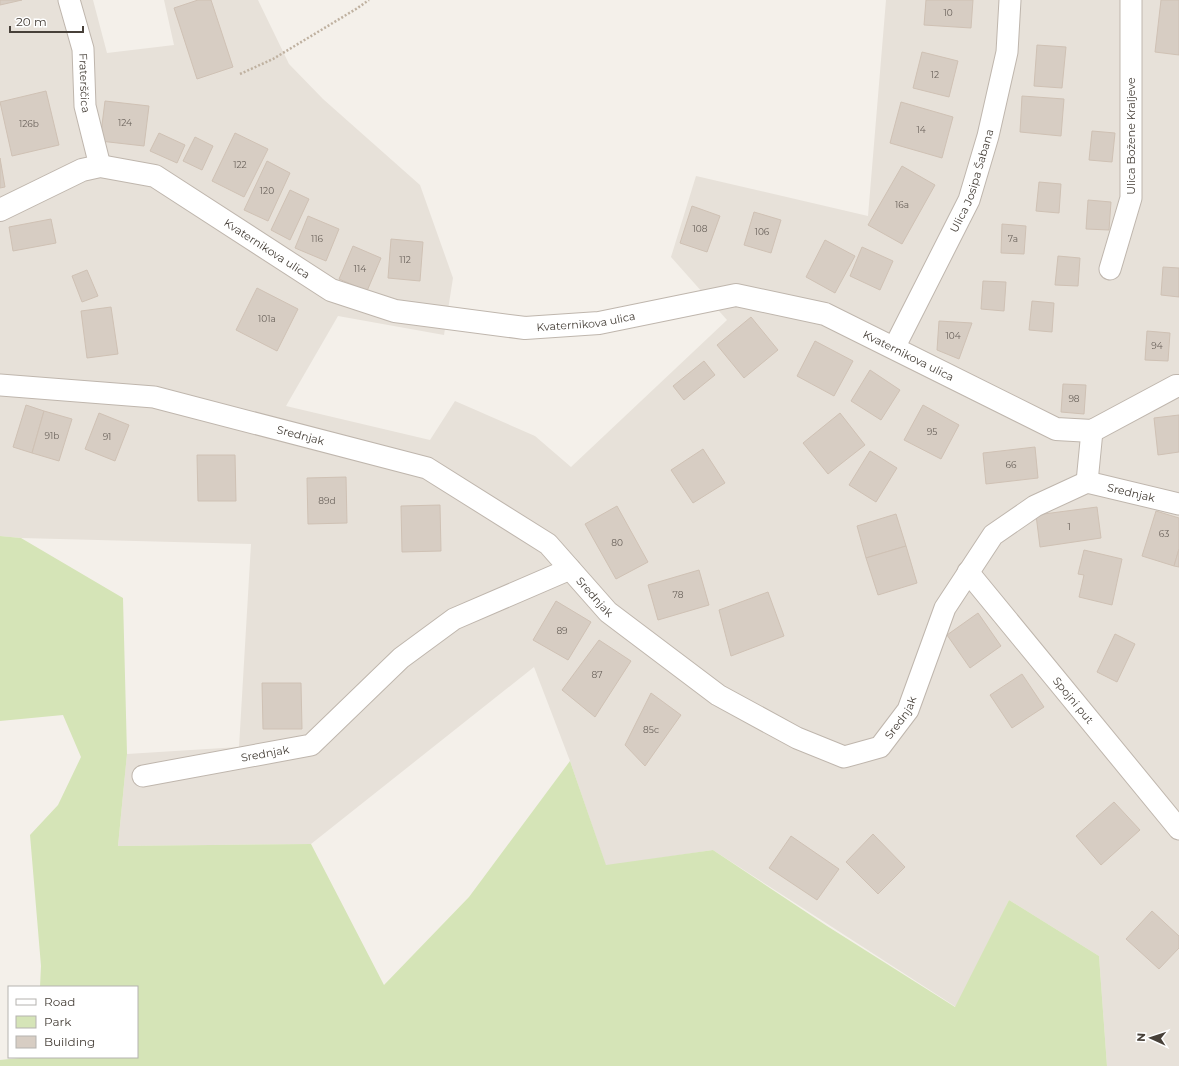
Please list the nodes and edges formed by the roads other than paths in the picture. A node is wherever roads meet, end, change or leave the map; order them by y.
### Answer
1 (69, 0) edge
2 (1010, 0) edge
3 (1132, 0) edge
4 (100, 166) junction
5 (0, 210) edge
6 (1110, 269) dead end
7 (894, 348) junction
8 (1178, 383) edge
9 (0, 385) edge
10 (1092, 431) junction
11 (1087, 482) junction
12 (1179, 504) edge
13 (570, 569) junction
14 (968, 572) junction
15 (143, 776) dead end
16 (1179, 829) edge

1 - 4 street, Fraterščica
2 - 7 street, Ulica Josipa Šabana
3 - 6 street, Ulica Božene Kraljeve
4 - 5 street, Kvaternikova ulica
4 - 7 street, Kvaternikova ulica
7 - 10 street, Kvaternikova ulica
8 - 10 street
9 - 13 street, Srednjak
10 - 11 street
11 - 12 street, Srednjak
11 - 14 street, Srednjak
13 - 14 street, Srednjak
13 - 15 street, Srednjak
14 - 16 street, Spojni put

